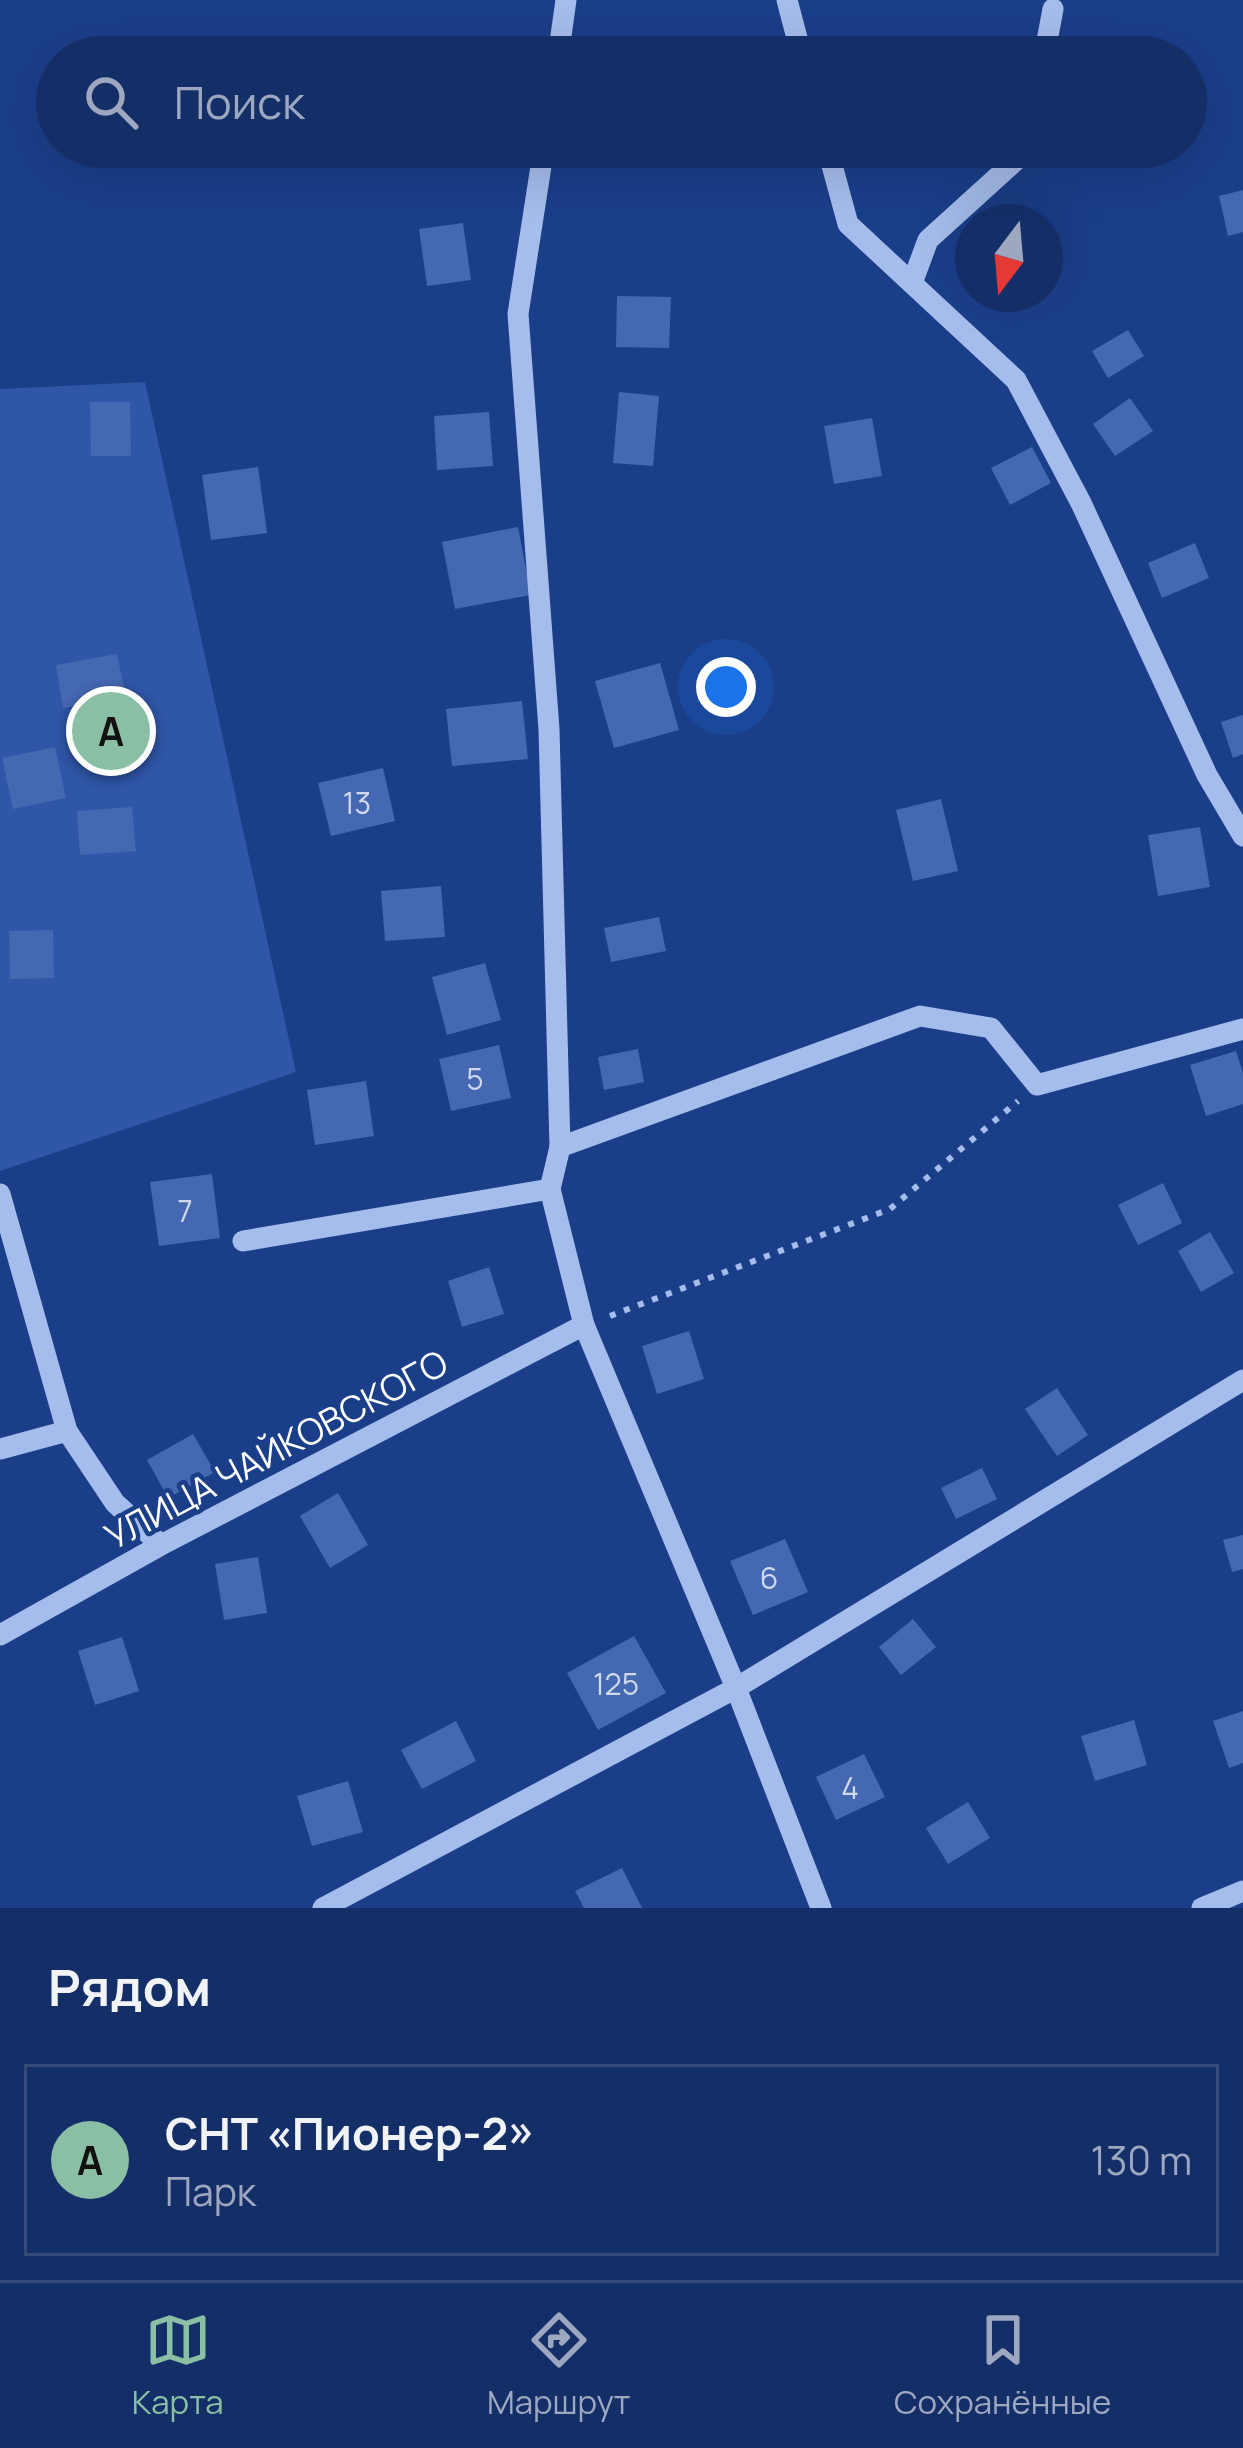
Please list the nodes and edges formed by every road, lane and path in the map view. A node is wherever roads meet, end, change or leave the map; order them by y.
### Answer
1 (566, 0) edge
2 (787, 0) edge
3 (1053, 9) dead end
4 (560, 36) edge
5 (796, 36) edge
6 (1048, 36) edge
7 (541, 168) edge
8 (833, 168) edge
9 (1007, 168) edge
10 (912, 284) junction
11 (1243, 836) edge
12 (1243, 1029) edge
13 (1037, 1085) junction
14 (560, 1147) junction
15 (550, 1190) junction
16 (0, 1194) edge
17 (243, 1241) dead end
18 (584, 1325) junction
19 (1243, 1380) edge
20 (67, 1431) junction
21 (0, 1449) edge
22 (161, 1545) junction
23 (0, 1635) edge
24 (736, 1688) junction
25 (1243, 1891) edge
26 (322, 1908) edge
27 (820, 1908) edge
28 (1202, 1908) edge

1 - 4 street
2 - 5 street
3 - 6 street
7 - 14 street
8 - 10 street
9 - 10 street
10 - 11 street
12 - 13 street
13 - 14 street
13 - 18 path
14 - 15 street
15 - 17 street
15 - 18 street
16 - 20 street
18 - 22 street, УЛИЦА ЧАЙКОВСКОГО
18 - 24 street
19 - 24 street
20 - 21 street
20 - 22 street
22 - 23 street, УЛИЦА ЧАЙКОВСКОГО
24 - 26 street
24 - 27 street
25 - 28 street

